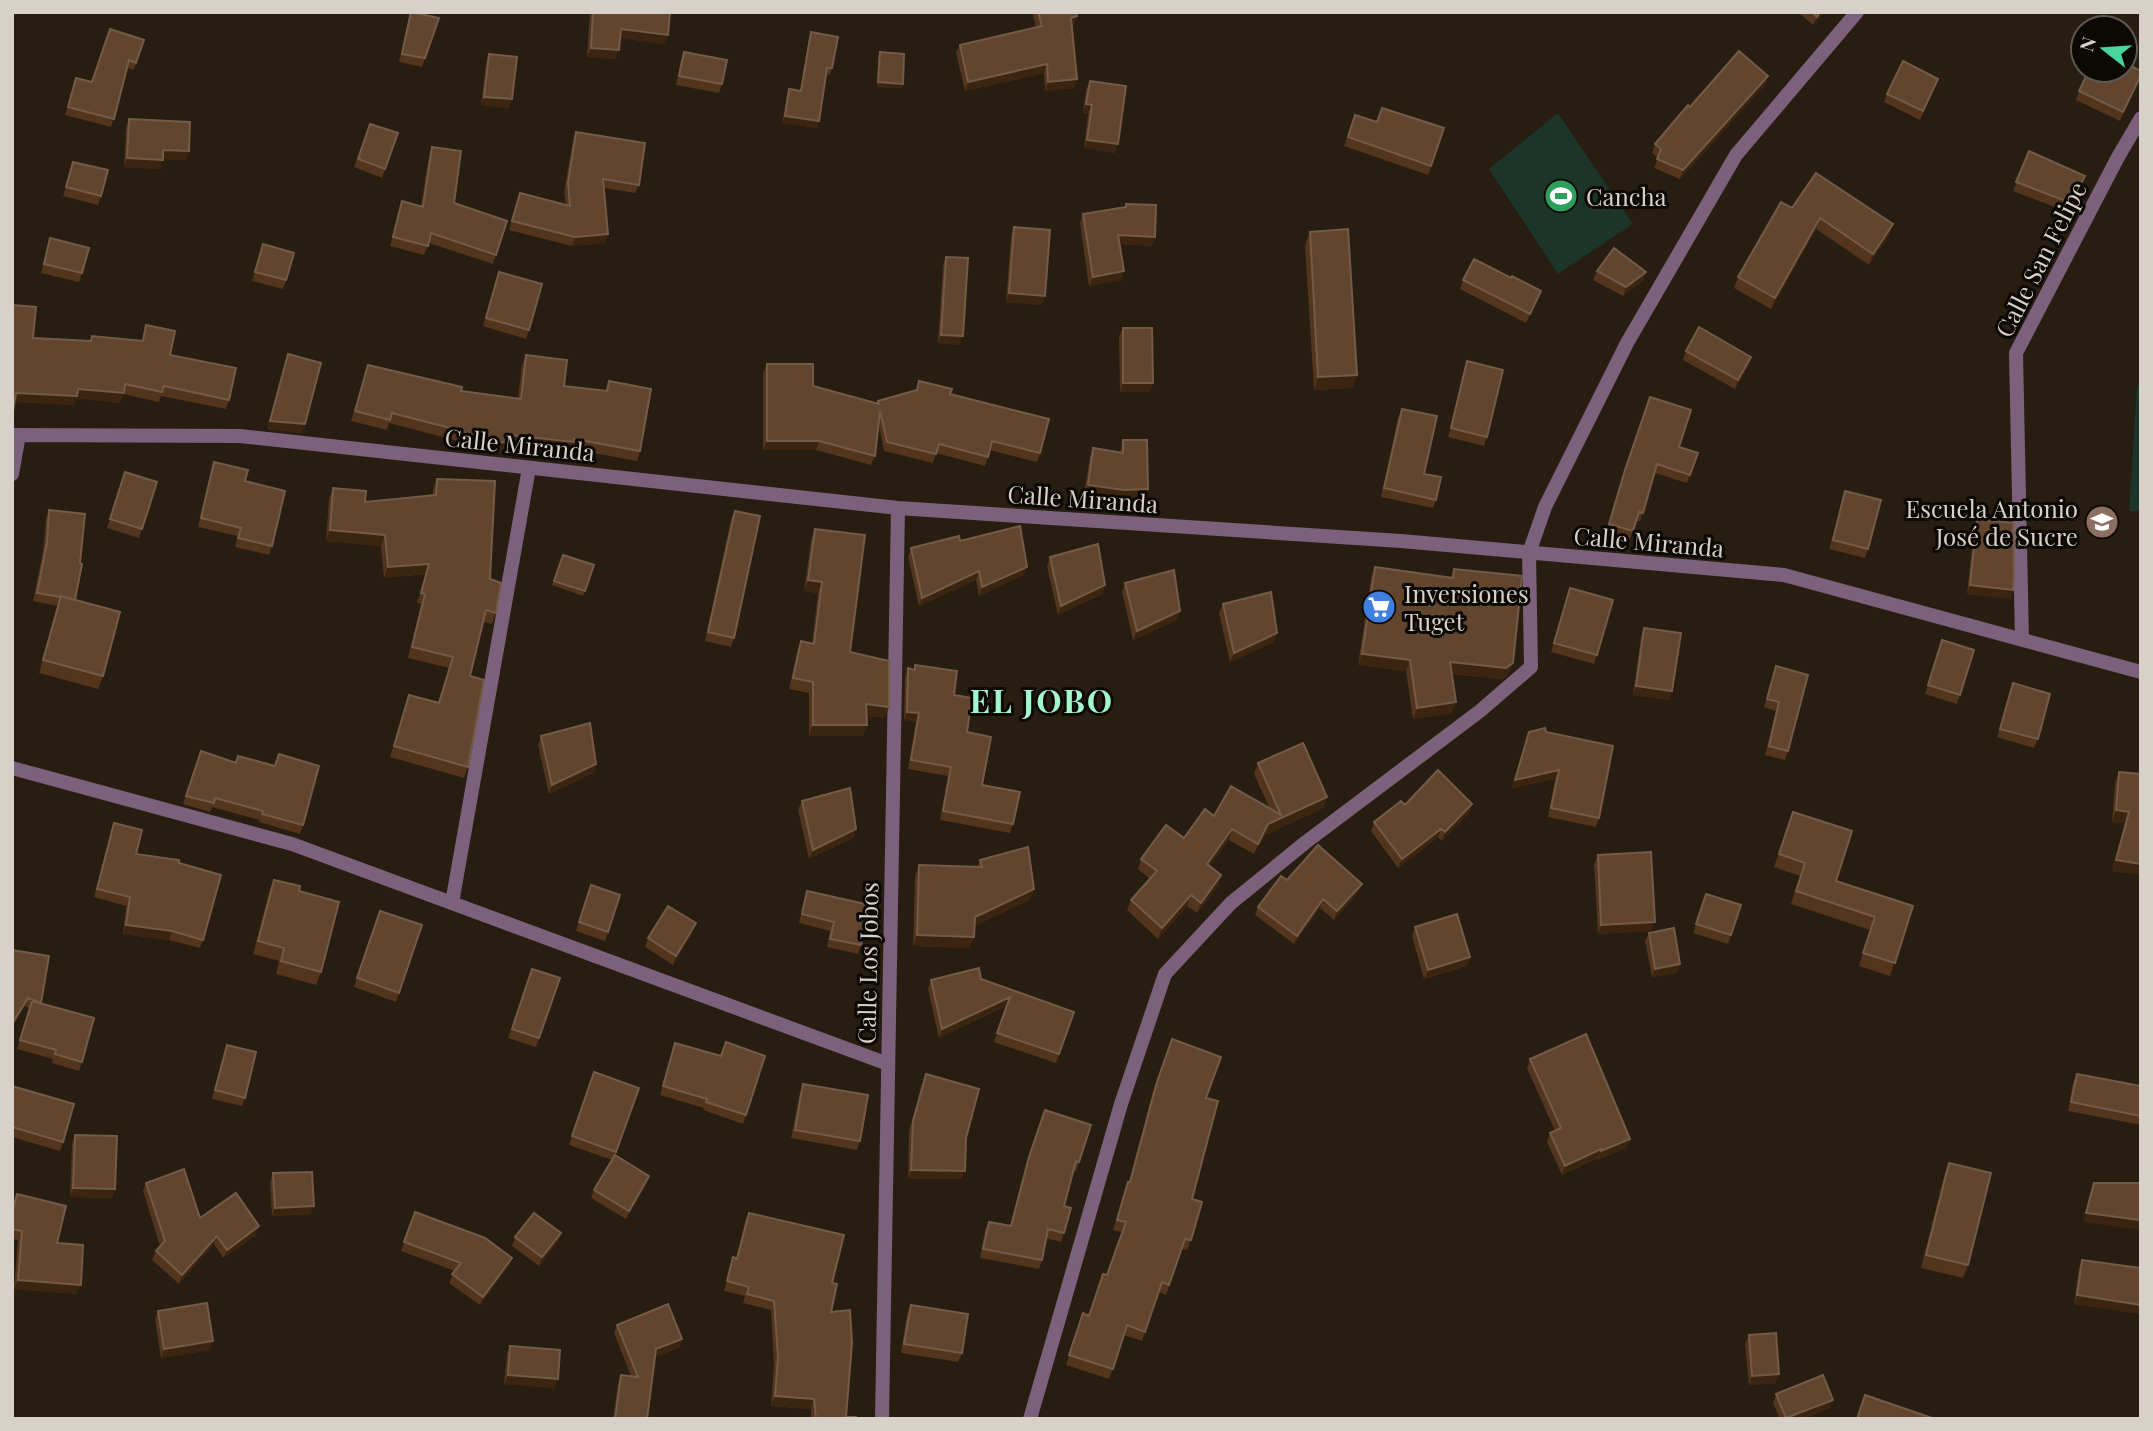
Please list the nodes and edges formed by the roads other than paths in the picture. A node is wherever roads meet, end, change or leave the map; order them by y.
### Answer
1 (1857, 12) edge
2 (2141, 118) edge
3 (16, 435) edge
4 (529, 468) junction
5 (12, 474) edge
6 (898, 508) junction
7 (1529, 553) junction
8 (2022, 640) junction
9 (2141, 672) edge
10 (12, 768) edge
11 (452, 903) junction
12 (888, 1064) junction
13 (882, 1419) edge
14 (1030, 1419) edge

1 - 7 street
2 - 8 street, Calle San Felipe
3 - 4 street, Calle Miranda
3 - 5 street
4 - 6 street, Calle Miranda
4 - 11 street
6 - 7 street, Calle Miranda
6 - 12 street, Calle Los Jobos
7 - 8 street, Calle Miranda
7 - 14 street
8 - 9 street, Calle Miranda
10 - 11 street
11 - 12 street
12 - 13 street, Calle Los Jobos

